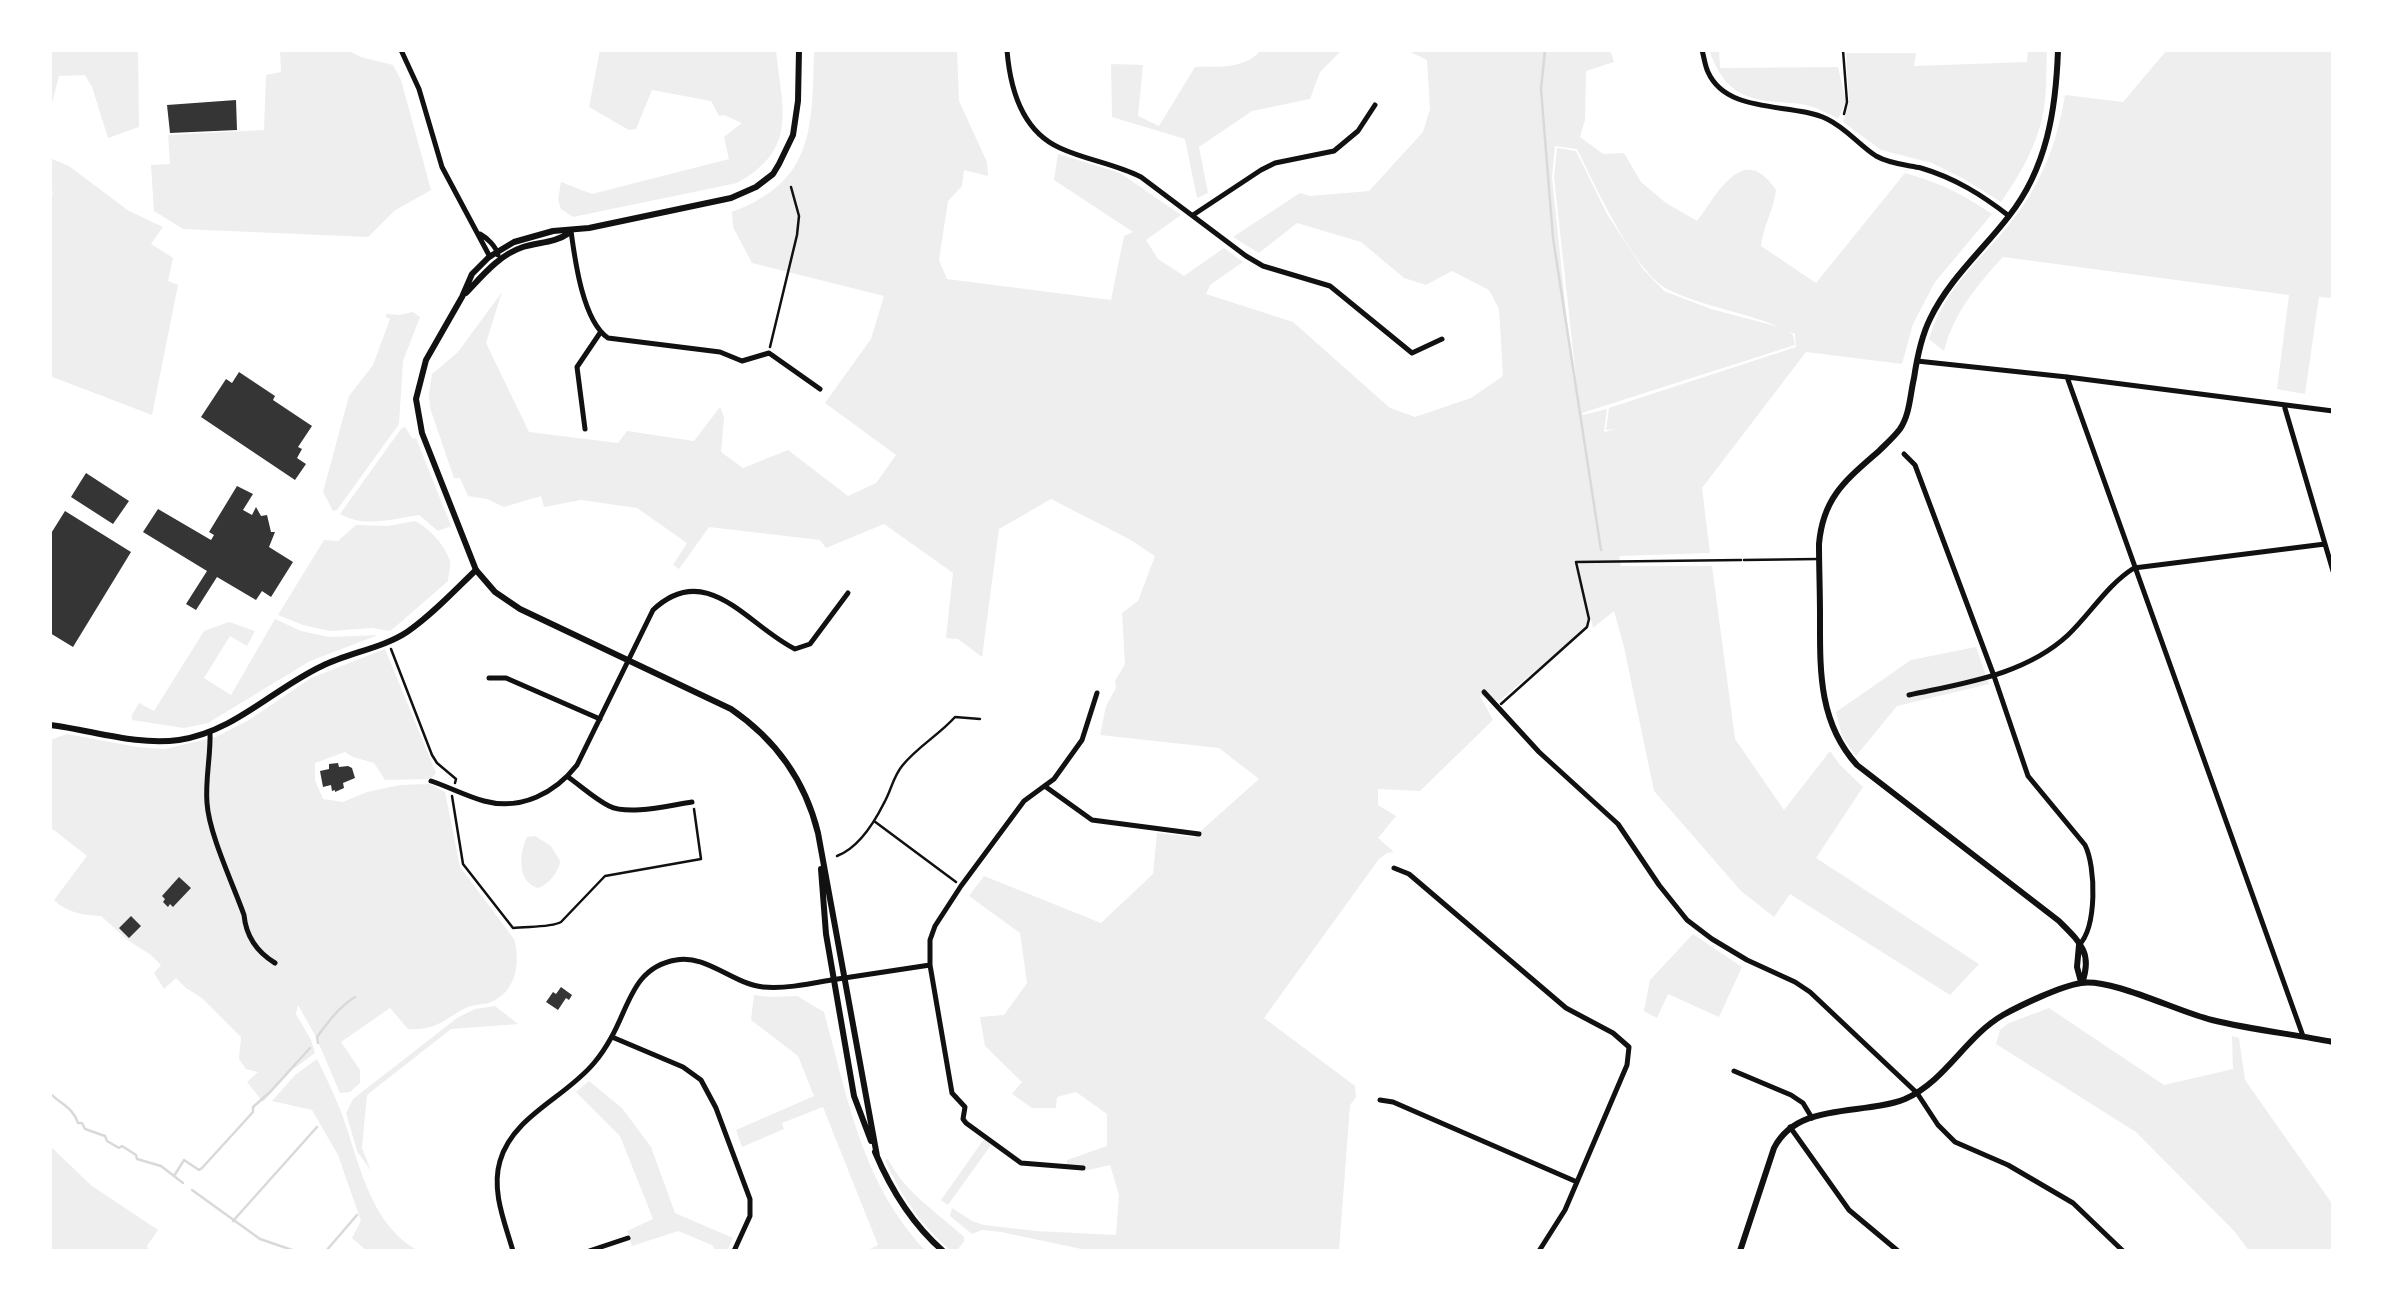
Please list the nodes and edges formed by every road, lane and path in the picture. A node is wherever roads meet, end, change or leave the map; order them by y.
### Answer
1 (402, 50) edge
2 (799, 50) edge
3 (1008, 50) edge
4 (1702, 50) edge
5 (1843, 50) edge
6 (2058, 50) edge
7 (1375, 106) dead end
8 (1844, 114) dead end
9 (791, 187) dead end
10 (1192, 215) junction
11 (2009, 216) junction
12 (570, 231) junction
13 (477, 232) junction
14 (497, 251) junction
15 (489, 257) junction
16 (499, 260) junction
17 (462, 297) junction
18 (600, 333) junction
19 (1442, 339) dead end
20 (769, 353) junction
21 (1917, 361) junction
22 (2067, 377) junction
23 (820, 389) dead end
24 (2284, 405) junction
25 (2333, 411) edge
26 (585, 429) dead end
27 (1904, 454) dead end
28 (2325, 544) junction
29 (1819, 559) junction
30 (1744, 560) joint
31 (2134, 568) junction
32 (476, 570) junction
33 (2333, 571) edge
34 (848, 593) dead end
35 (628, 660) junction
36 (1994, 676) junction
37 (489, 678) dead end
38 (1484, 692) dead end
39 (1098, 693) dead end
40 (1909, 695) dead end
41 (1496, 708) junction
42 (600, 719) junction
43 (980, 719) dead end
44 (50, 725) edge
45 (210, 732) junction
46 (437, 763) dead end
47 (568, 777) junction
48 (430, 781) dead end
49 (442, 785) junction
50 (1046, 787) junction
51 (692, 802) joint
52 (873, 820) junction
53 (818, 832) junction
54 (1199, 834) dead end
55 (837, 856) dead end
56 (1394, 868) dead end
57 (961, 886) junction
58 (513, 928) dead end
59 (2079, 944) junction
60 (275, 963) dead end
61 (930, 965) junction
62 (846, 978) junction
63 (834, 980) junction
64 (2082, 983) junction
65 (2303, 1036) junction
66 (612, 1037) junction
67 (2333, 1042) edge
68 (1734, 1071) dead end
69 (1917, 1093) junction
70 (1380, 1100) dead end
71 (1812, 1118) junction
72 (1790, 1127) junction
73 (877, 1156) junction
74 (1083, 1168) dead end
75 (1577, 1182) junction
76 (628, 1238) dead end
77 (514, 1251) edge
78 (589, 1251) edge
79 (734, 1251) edge
80 (943, 1251) edge
81 (1538, 1251) edge
82 (1740, 1251) edge
83 (1898, 1251) edge
84 (2123, 1251) edge

1 - 13 street
2 - 12 street
3 - 10 street
4 - 11 street
5 - 8 path
6 - 11 street
7 - 10 street
9 - 20 path
10 - 19 street
11 - 21 street
12 - 14 street
12 - 16 street
12 - 18 street
13 - 14 street
13 - 15 street
14 - 15 street
14 - 16 street
15 - 16 street
15 - 17 street
16 - 17 street
17 - 32 street
18 - 20 street
18 - 26 street
20 - 23 street
21 - 22 street
21 - 29 street
22 - 24 street
22 - 31 street
24 - 25 street
24 - 28 street
27 - 36 street
28 - 31 street
28 - 33 street
29 - 30 lane
29 - 59 street
30 - 41 path
31 - 36 street
31 - 65 street
32 - 35 street
32 - 45 street
34 - 35 street
35 - 42 street
35 - 53 street
36 - 40 street
36 - 59 street
37 - 42 street
38 - 41 street
39 - 50 street
41 - 69 street
42 - 47 street
43 - 52 path
44 - 45 street
45 - 60 street
46 - 49 path
47 - 49 street
47 - 51 street
48 - 49 street
50 - 54 street
50 - 57 street
51 - 58 path
52 - 55 path
52 - 57 path
53 - 62 street
53 - 63 street
56 - 75 street
57 - 61 street
59 - 64 street
61 - 62 street
61 - 74 street
62 - 63 street
62 - 73 street
63 - 66 street
63 - 73 street
64 - 65 street
64 - 69 street
65 - 67 street
66 - 77 street
66 - 79 street
68 - 71 street
69 - 71 street
69 - 84 street
70 - 75 street
71 - 72 street
72 - 82 street
72 - 83 street
73 - 80 street
75 - 81 street
76 - 78 street

